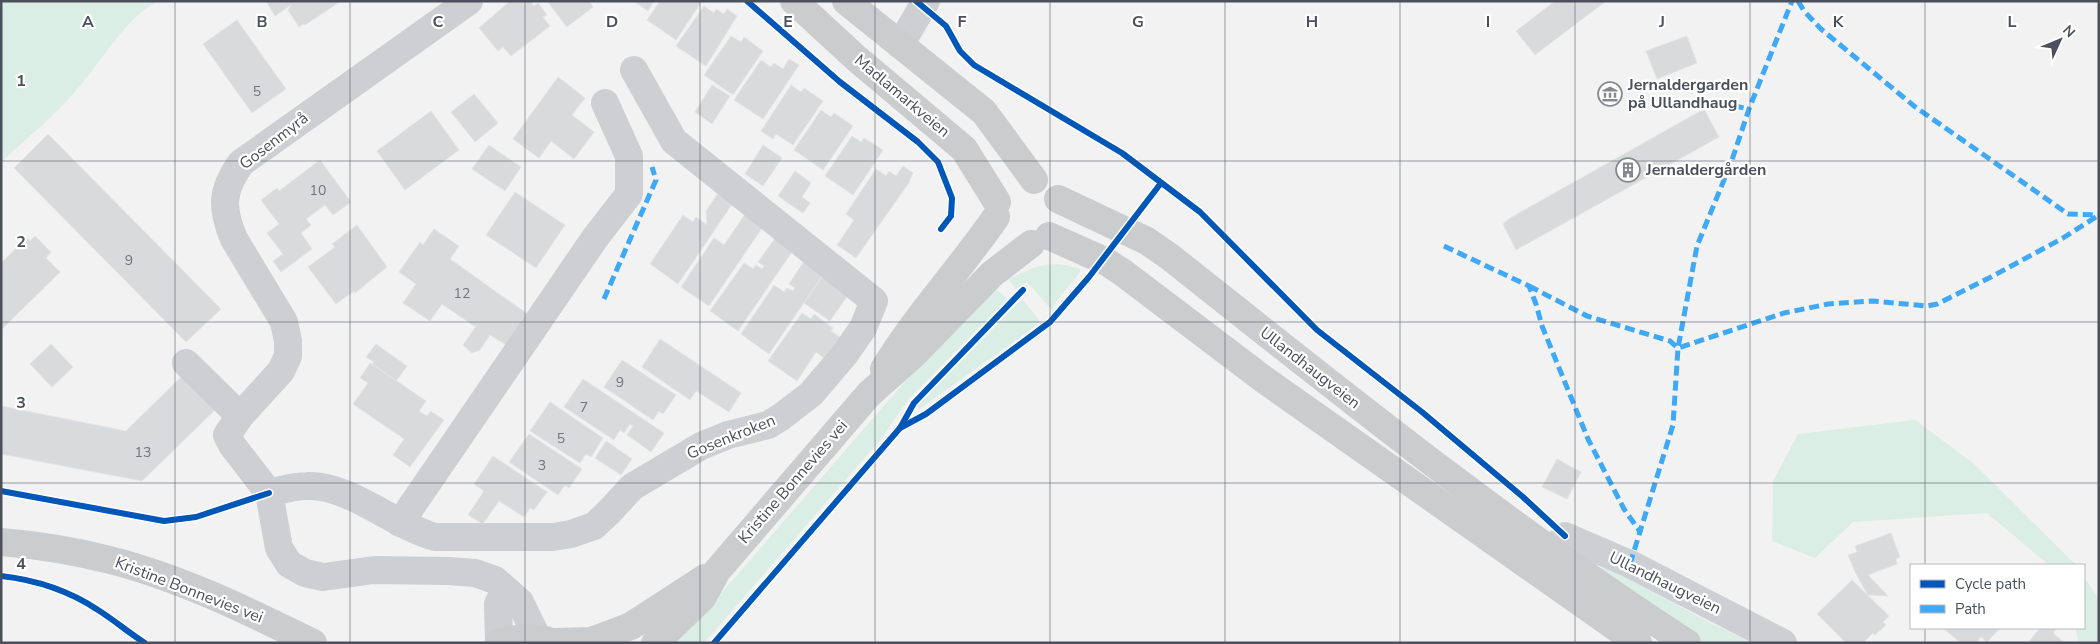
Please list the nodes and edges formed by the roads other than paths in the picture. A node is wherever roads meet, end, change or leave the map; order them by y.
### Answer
1 (469, 1) edge
2 (794, 1) edge
3 (846, 1) edge
4 (926, 1) edge
5 (900, 45) junction
6 (634, 70) dead end
7 (605, 103) dead end
8 (1034, 180) junction
9 (1058, 199) junction
10 (997, 210) junction
11 (1040, 240) junction
12 (186, 363) dead end
13 (869, 394) junction
14 (240, 416) junction
15 (269, 493) junction
16 (400, 523) junction
17 (1, 542) edge
18 (1544, 562) junction
19 (717, 571) junction
20 (505, 590) junction
21 (549, 641) edge
22 (314, 643) edge
23 (499, 643) edge
24 (655, 643) edge
25 (1638, 643) edge
26 (1687, 643) edge
27 (1783, 643) edge

1 - 14 street, Gosenmyrå
2 - 10 main road, Madlamarkveien
3 - 5 main road
4 - 5 street
5 - 8 main road
6 - 16 street, Gosenkroken
7 - 16 street
8 - 9 main road
8 - 10 main road
9 - 11 main road
9 - 18 main road, Ullandhaugveien
10 - 11 main road
10 - 13 main road, Kristine Bonnevies vei
11 - 13 main road, Kristine Bonnevies vei
11 - 18 main road, Ullandhaugveien
12 - 14 street
13 - 19 main road, Kristine Bonnevies vei
14 - 15 street, Gosenmyrå
15 - 16 street, Gosenkroken
15 - 20 street
17 - 22 main road, Kristine Bonnevies vei
18 - 25 main road, Ullandhaugveien
18 - 26 main road, Ullandhaugveien
18 - 27 street, Ullandhaugveien
19 - 21 main road, Kristine Bonnevies vei
19 - 24 main road, Kristine Bonnevies vei
20 - 21 street
20 - 23 street
21 - 23 main road, Kristine Bonnevies vei

